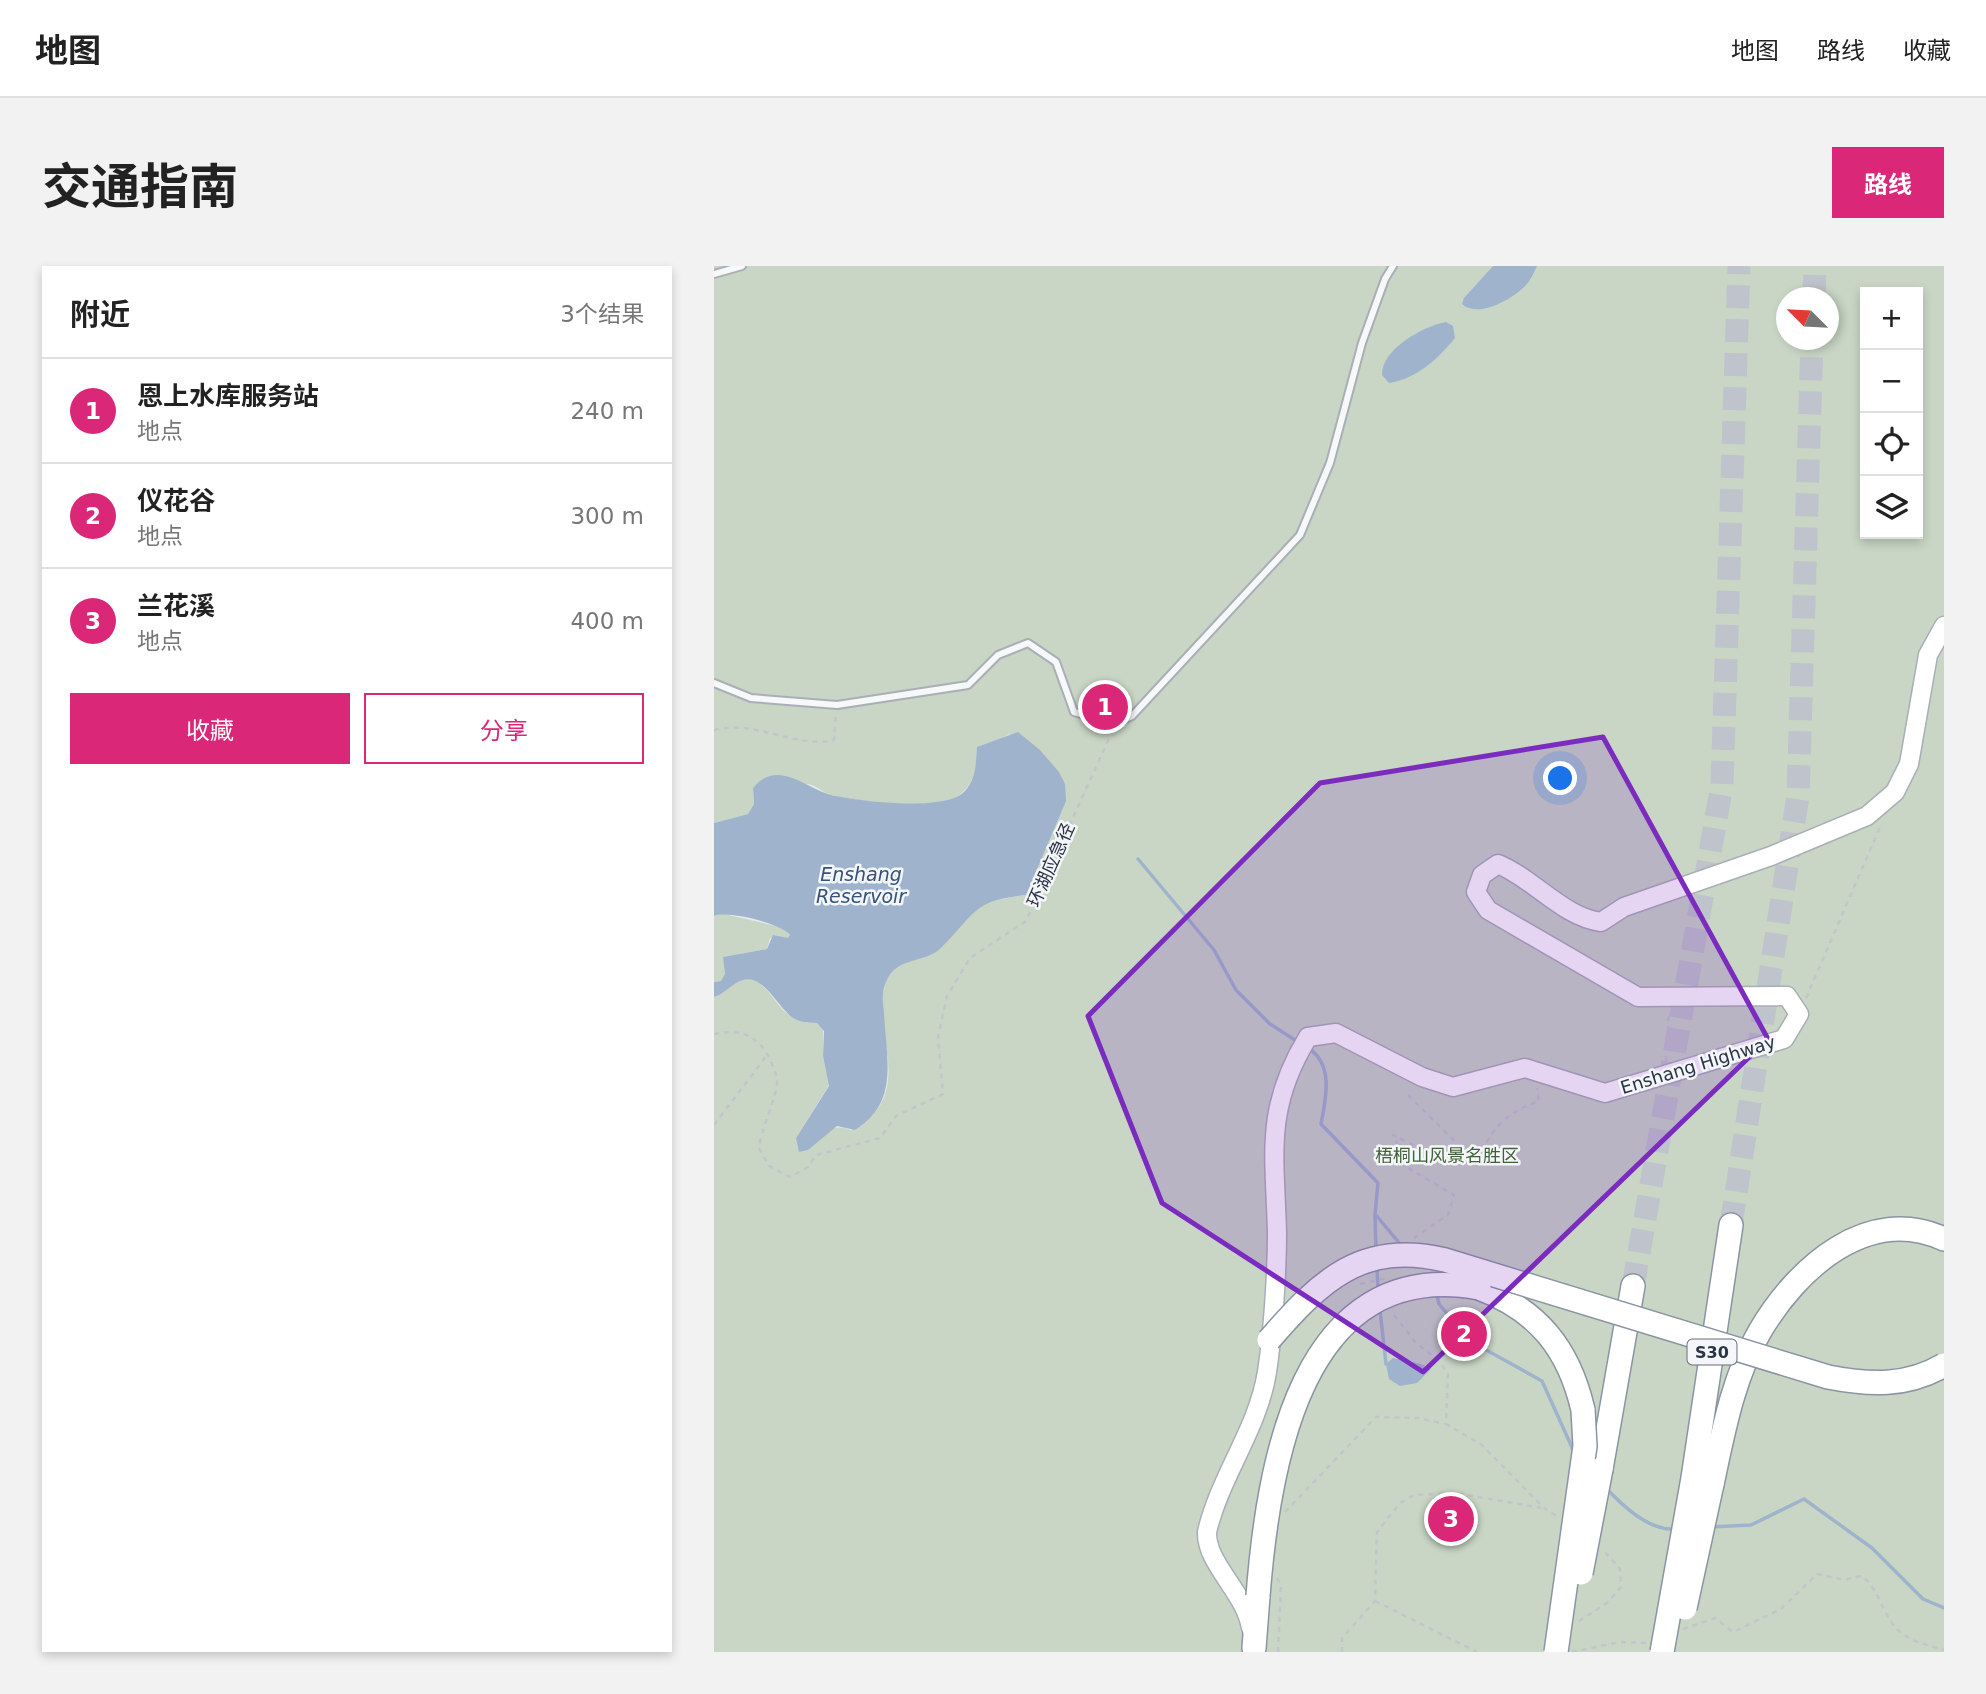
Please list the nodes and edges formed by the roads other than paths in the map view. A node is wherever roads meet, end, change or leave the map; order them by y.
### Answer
1 (742, 266) edge
2 (1394, 266) edge
3 (714, 274) edge
4 (1944, 625) edge
5 (714, 683) edge
6 (1731, 1225) tunnel mouth
7 (1944, 1239) edge
8 (1633, 1286) tunnel mouth
9 (1269, 1340) junction
10 (1944, 1365) edge
11 (1702, 1481) junction
12 (1669, 1644) edge
13 (1253, 1650) edge
14 (1556, 1652) edge
15 (1566, 1652) edge

1 - 3 lane
2 - 5 lane
4 - 9 street, Enshang Highway
6 - 11 highway, S30
7 - 11 highway
8 - 15 highway, bridge
9 - 10 highway, bridge
9 - 13 street, Enshang Highway
11 - 12 highway, bridge
13 - 14 highway, bridge

